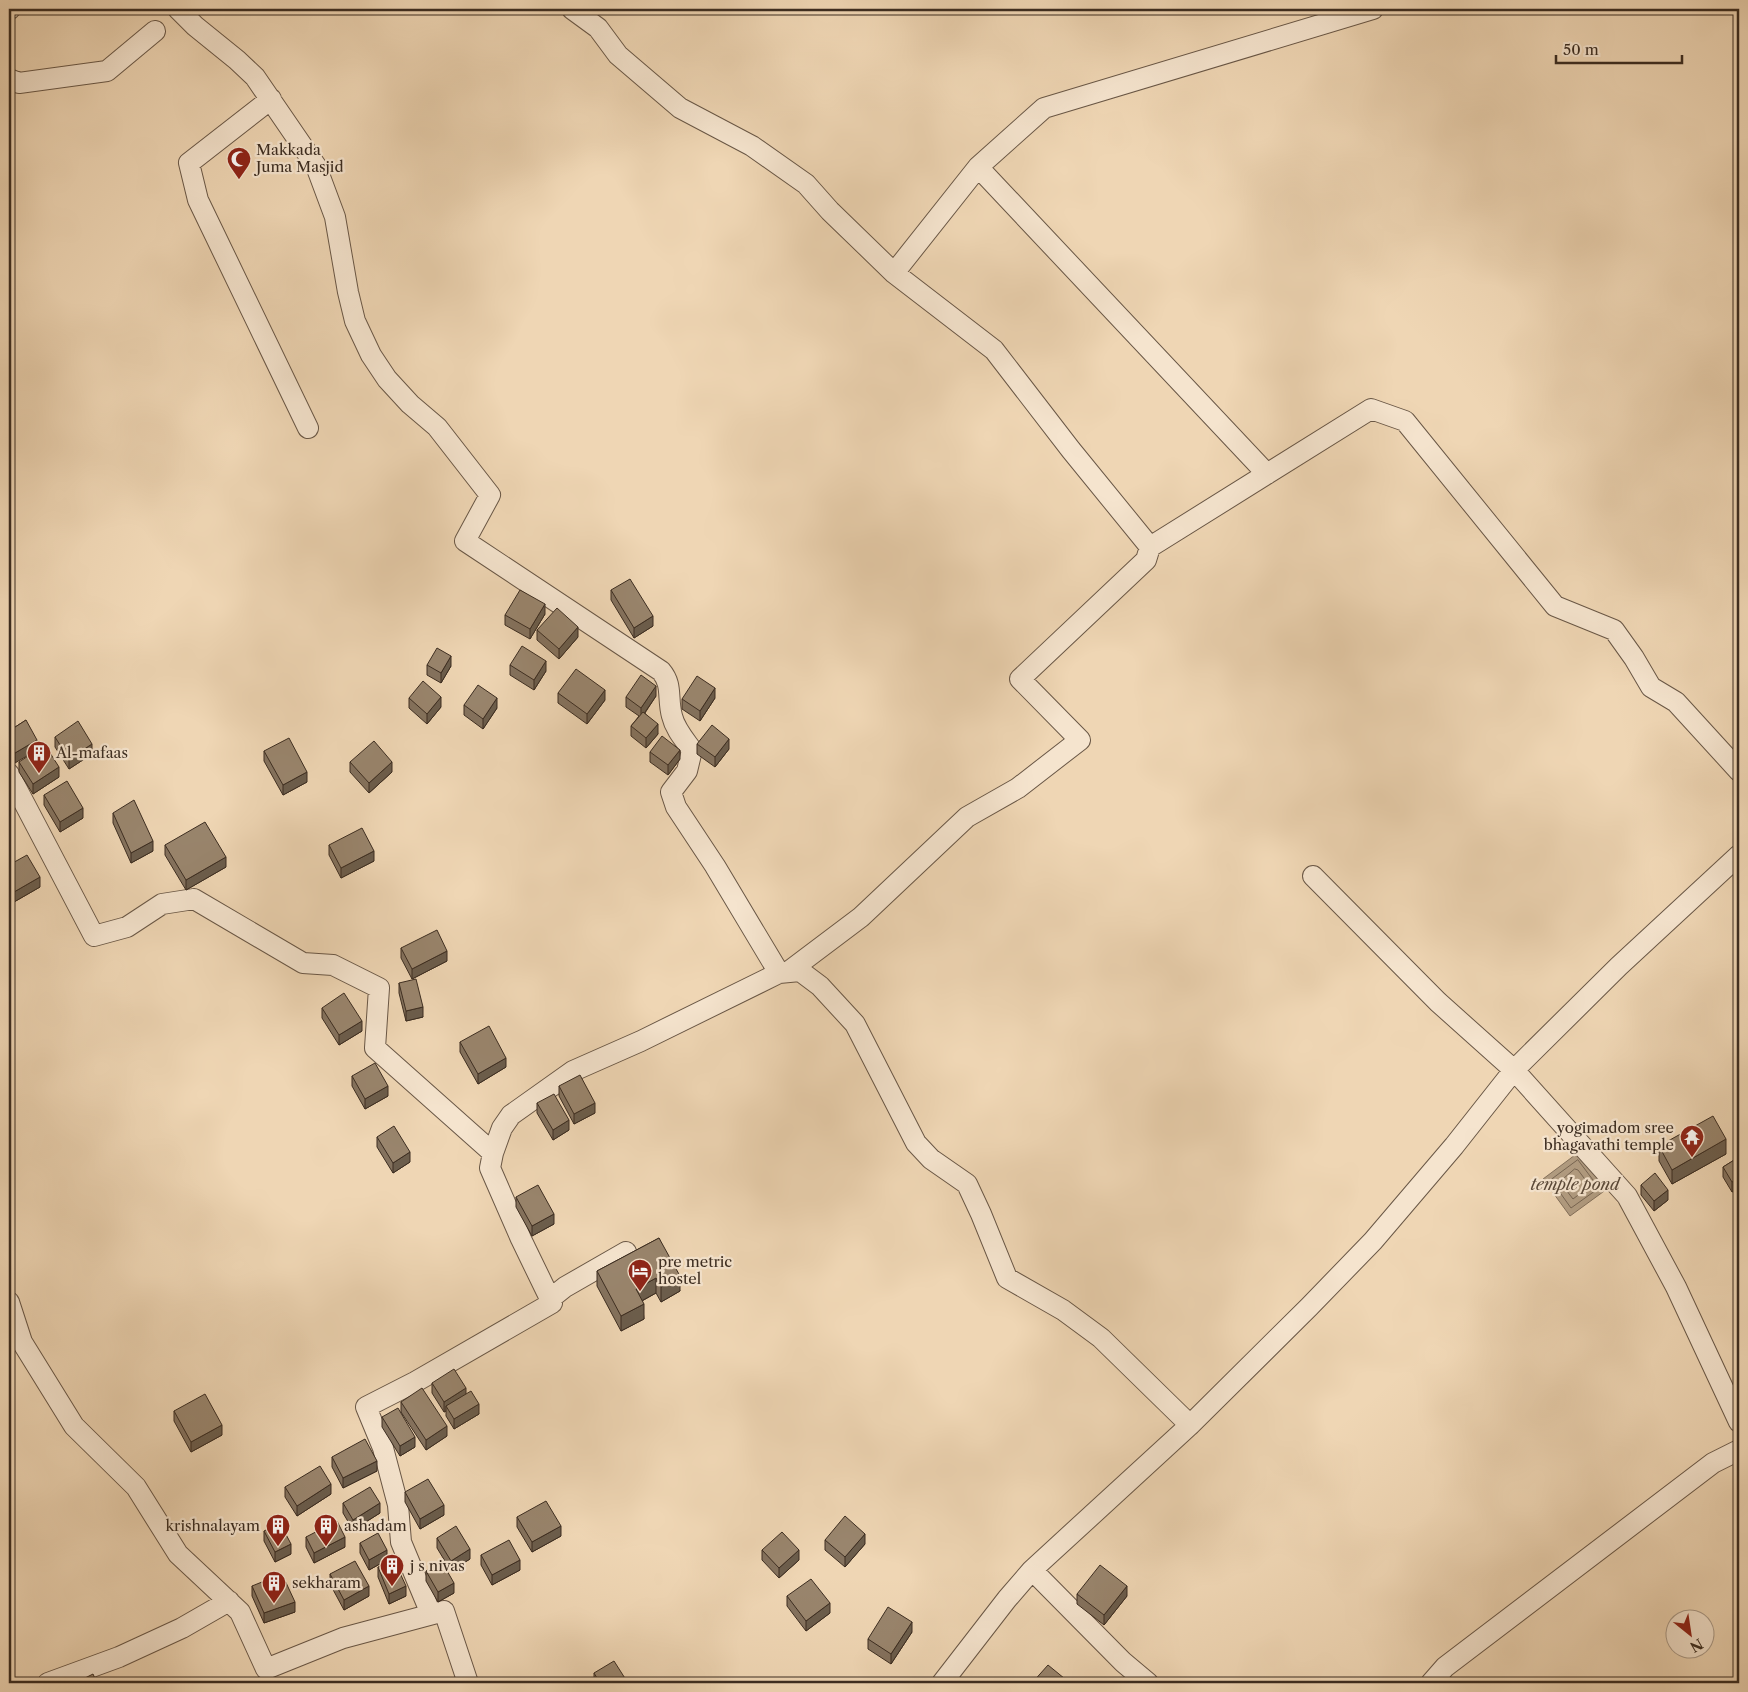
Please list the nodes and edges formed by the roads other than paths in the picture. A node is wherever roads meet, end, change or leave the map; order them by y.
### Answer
1 (178, 9) edge
2 (572, 9) edge
3 (1373, 9) edge
4 (156, 31) dead end
5 (9, 79) edge
6 (271, 99) junction
7 (978, 167) junction
8 (894, 273) junction
9 (308, 428) dead end
10 (1267, 474) junction
11 (1150, 547) junction
12 (1739, 771) edge
13 (9, 774) edge
14 (1739, 855) edge
15 (1313, 876) dead end
16 (784, 972) junction
17 (1514, 1070) junction
18 (493, 1153) junction
19 (626, 1252) dead end
20 (550, 1299) junction
21 (9, 1302) edge
22 (1739, 1422) edge
23 (1190, 1424) junction
24 (1739, 1450) edge
25 (1032, 1570) junction
26 (229, 1601) junction
27 (432, 1614) junction
28 (267, 1676) edge
29 (48, 1683) edge
30 (468, 1683) edge
31 (942, 1683) edge
32 (1148, 1683) edge
33 (1431, 1683) edge

1 - 6 street
2 - 8 street
3 - 7 street
4 - 5 street
6 - 9 street
6 - 16 street
7 - 8 street
7 - 10 street
8 - 11 street
10 - 11 street
10 - 12 street
11 - 16 street
13 - 18 street
14 - 17 street
15 - 17 street
16 - 18 street
16 - 23 street
17 - 22 street
17 - 23 street
18 - 20 street
19 - 20 street
20 - 27 street
21 - 26 street
23 - 25 street
24 - 33 street
25 - 31 street
25 - 32 street
26 - 28 street
26 - 29 street
27 - 28 street
27 - 30 street

